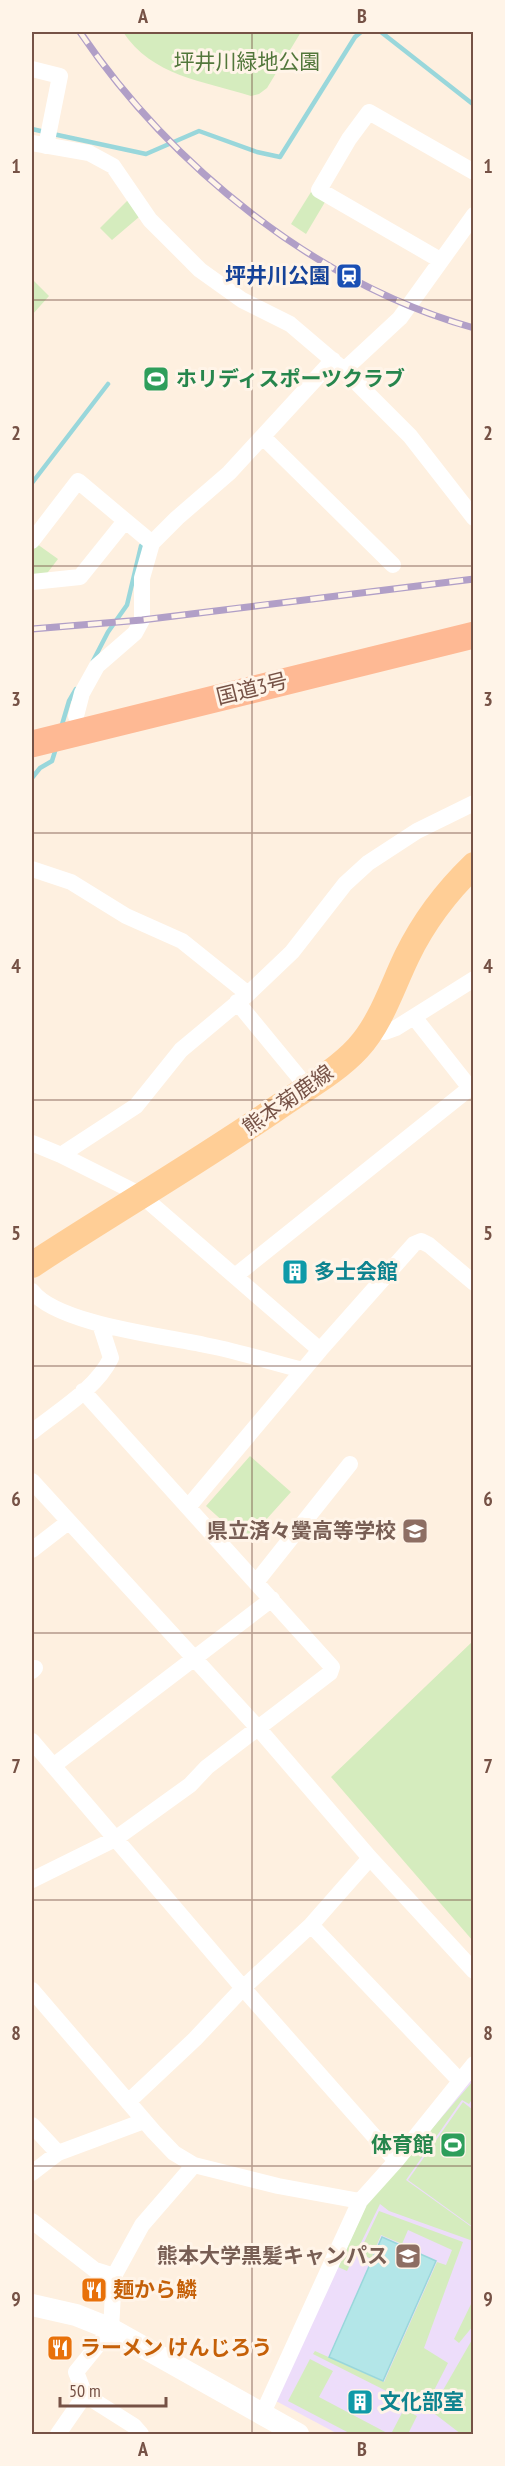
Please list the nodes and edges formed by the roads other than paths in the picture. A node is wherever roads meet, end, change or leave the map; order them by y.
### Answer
1 (32, 69) edge
2 (42, 142) edge
3 (474, 172) edge
4 (474, 215) edge
5 (440, 260) junction
6 (338, 365) junction
7 (263, 437) junction
8 (474, 518) edge
9 (125, 521) junction
10 (148, 540) junction
11 (32, 541) edge
12 (393, 564) dead end
13 (32, 582) edge
14 (474, 620) edge
15 (474, 635) edge
16 (75, 716) junction
17 (32, 728) edge
18 (32, 744) edge
19 (474, 803) edge
20 (474, 865) edge
21 (32, 869) edge
22 (474, 979) edge
23 (243, 998) junction
24 (414, 1017) junction
25 (371, 1030) junction
26 (307, 1087) junction
27 (32, 1143) edge
28 (61, 1155) junction
29 (141, 1195) junction
30 (32, 1265) edge
31 (235, 1276) junction
32 (474, 1283) edge
33 (32, 1291) edge
34 (100, 1324) junction
35 (320, 1350) junction
36 (303, 1370) junction
37 (83, 1391) junction
38 (32, 1432) edge
39 (350, 1464) dead end
40 (32, 1481) edge
41 (189, 1506) junction
42 (68, 1522) junction
43 (32, 1550) edge
44 (257, 1581) junction
45 (272, 1599) junction
46 (193, 1658) junction
47 (258, 1728) junction
48 (32, 1741) edge
49 (53, 1766) junction
50 (115, 1839) junction
51 (370, 1858) junction
52 (32, 1880) edge
53 (311, 1925) junction
54 (474, 1971) edge
55 (243, 1988) junction
56 (32, 1990) edge
57 (474, 2064) edge
58 (460, 2081) junction
59 (129, 2102) junction
60 (144, 2121) junction
61 (32, 2125) edge
62 (58, 2152) junction
63 (396, 2162) junction
64 (194, 2165) junction
65 (32, 2173) edge
66 (360, 2201) junction
67 (32, 2221) edge
68 (114, 2277) junction
69 (32, 2305) edge
70 (111, 2329) junction
71 (85, 2395) junction
72 (262, 2415) junction
73 (292, 2433) edge
74 (58, 2434) edge
75 (141, 2434) edge

1 - 2 street
2 - 6 street
3 - 5 street
4 - 5 street
5 - 6 street
6 - 7 street
6 - 8 street
7 - 10 street
7 - 12 street
9 - 10 street
9 - 11 street
9 - 13 street
10 - 16 street
14 - 16 highway, 国道3号
15 - 18 highway, 国道3号
16 - 17 highway, 国道3号
19 - 23 street
20 - 25 main road, 熊本菊鹿線
21 - 23 street
22 - 24 street
23 - 26 street
23 - 28 street
24 - 25 street
24 - 31 street
25 - 26 main road, 熊本菊鹿線
26 - 29 main road, 熊本菊鹿線
27 - 28 street
28 - 29 street
29 - 30 main road, 熊本菊鹿線
29 - 31 street
31 - 35 street
32 - 35 street
33 - 34 street
34 - 36 street
34 - 37 street
35 - 36 street
36 - 41 street
37 - 38 street
37 - 41 street
39 - 44 street
40 - 42 street
41 - 44 street
42 - 43 street
42 - 46 street
44 - 45 street
45 - 46 street
45 - 47 street
46 - 47 street
46 - 49 street
47 - 50 street
47 - 51 street
48 - 49 street
49 - 50 street
50 - 52 street
50 - 55 street
51 - 53 street
51 - 54 street
53 - 55 street
53 - 58 street
55 - 59 street
55 - 63 street
56 - 59 street
57 - 58 street
58 - 63 street
59 - 60 street
60 - 62 street
60 - 64 street
61 - 62 street
62 - 65 street
63 - 66 street
64 - 66 street
64 - 68 street
66 - 72 street
67 - 68 street
68 - 70 street
69 - 70 main road
70 - 71 street
70 - 72 main road
71 - 74 street
71 - 75 street
72 - 73 main road

